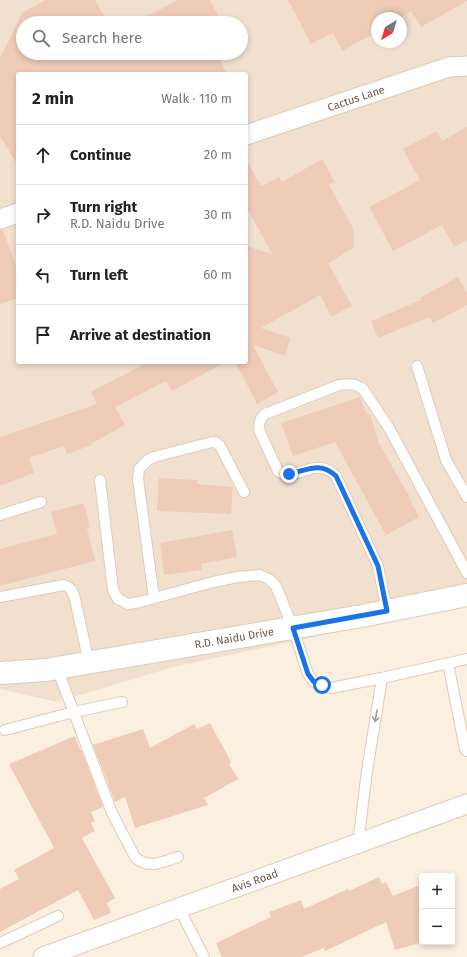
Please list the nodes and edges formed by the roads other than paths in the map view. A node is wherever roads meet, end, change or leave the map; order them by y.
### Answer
1 (467, 66) edge
2 (248, 134) edge
3 (16, 214) edge
4 (0, 219) edge
5 (417, 366) dead end
6 (100, 480) dead end
7 (244, 492) dead end
8 (467, 497) edge
9 (41, 502) dead end
10 (0, 514) edge
11 (467, 573) edge
12 (467, 595) edge
13 (0, 597) edge
14 (154, 598) junction
15 (387, 611) junction
16 (293, 628) junction
17 (467, 659) edge
18 (89, 663) junction
19 (448, 663) junction
20 (58, 668) junction
21 (0, 673) edge
22 (382, 678) junction
23 (122, 702) dead end
24 (74, 712) junction
25 (5, 730) dead end
26 (467, 751) edge
27 (467, 804) edge
28 (358, 843) junction
29 (178, 857) dead end
30 (179, 908) junction
31 (58, 916) dead end
32 (0, 943) edge
33 (43, 957) edge
34 (204, 957) edge

1 - 2 street, Cactus Lane
3 - 4 street
5 - 8 lane
6 - 14 lane
7 - 14 lane
9 - 10 lane
11 - 15 lane
12 - 15 street, R.D. Naidu Drive
13 - 18 lane
14 - 16 lane
15 - 16 street, R.D. Naidu Drive
16 - 18 street, R.D. Naidu Drive
16 - 22 lane
17 - 19 lane
18 - 20 street, R.D. Naidu Drive
19 - 22 lane
19 - 26 lane
20 - 21 street, R.D. Naidu Drive
20 - 24 lane
22 -> 28 lane
23 - 24 lane
24 - 25 lane
24 - 29 lane
27 - 28 street, Avis Road
28 - 30 street, Avis Road
30 - 33 street, Avis Road
30 - 34 lane
31 - 32 lane

